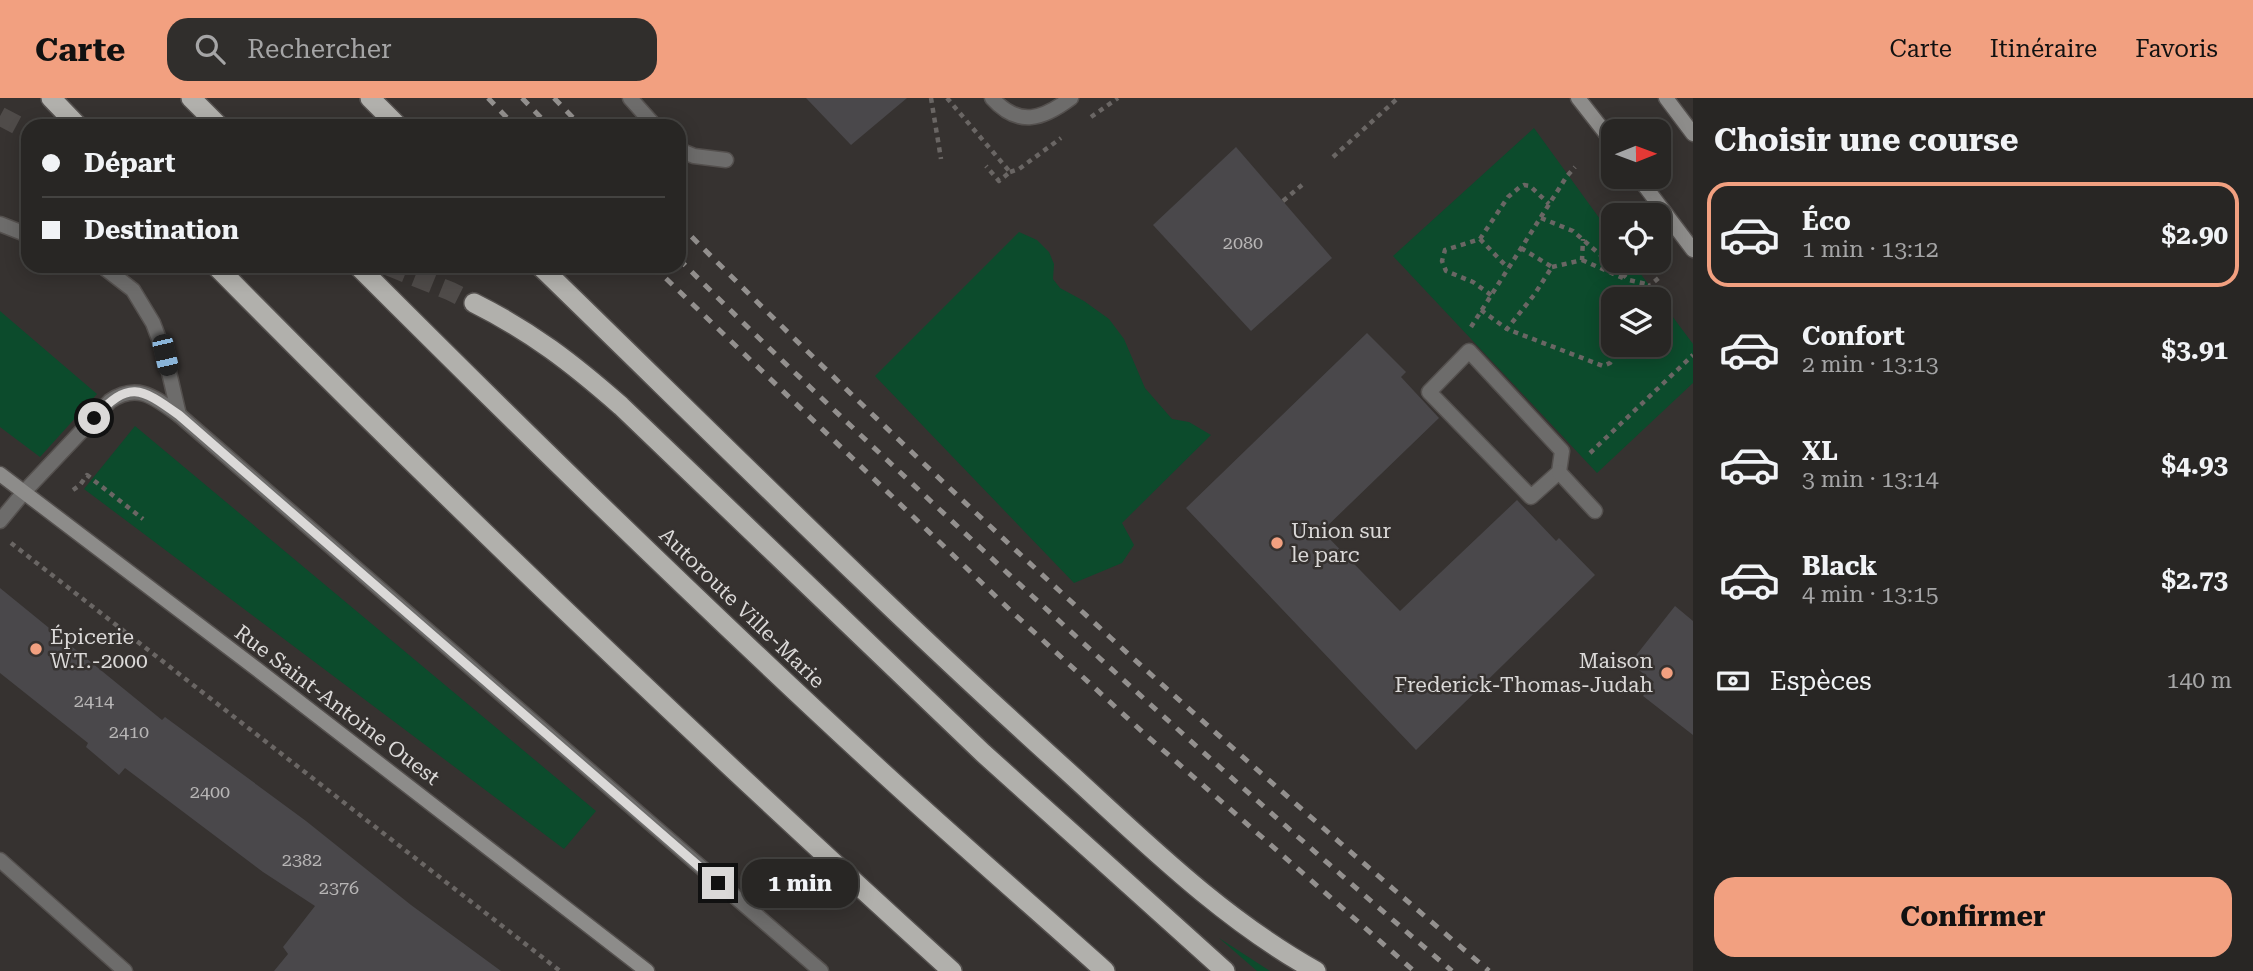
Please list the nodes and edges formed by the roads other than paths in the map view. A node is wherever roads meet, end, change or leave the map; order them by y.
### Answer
1 (51, 98) edge
2 (191, 98) edge
3 (370, 98) edge
4 (630, 98) edge
5 (992, 98) edge
6 (1071, 98) edge
7 (1578, 98) edge
8 (1666, 98) edge
9 (71, 119) edge
10 (212, 119) edge
11 (391, 119) edge
12 (650, 119) edge
13 (1601, 127) edge
14 (1693, 134) edge
15 (686, 153) edge
16 (726, 160) dead end
17 (1647, 189) edge
18 (0, 224) edge
19 (21, 232) edge
20 (1693, 250) edge
21 (111, 273) edge
22 (223, 273) edge
23 (365, 273) edge
24 (547, 273) edge
25 (474, 303) tunnel mouth
26 (179, 415) junction
27 (0, 474) edge
28 (1561, 475) junction
29 (23, 492) junction
30 (1595, 511) dead end
31 (0, 521) edge
32 (0, 860) edge
33 (125, 971) edge
34 (648, 971) edge
35 (821, 971) edge
36 (952, 971) edge
37 (1105, 971) edge
38 (1225, 971) edge
39 (1316, 971) edge

1 - 9 highway
2 - 10 highway
3 - 11 highway
4 - 12 street
5 - 6 street
7 - 13 main road
8 - 14 main road
15 - 16 street
17 - 20 main road
18 - 19 street
21 - 26 street
22 - 36 highway
23 - 37 highway, Autoroute Ville-Marie
24 - 39 highway
25 - 38 highway
26 - 29 street
26 - 35 street
27 - 29 main road, Rue Saint-Antoine Ouest
28 - 28 street
28 - 30 street
29 - 31 street
29 - 34 main road, Rue Saint-Antoine Ouest
32 - 33 street

